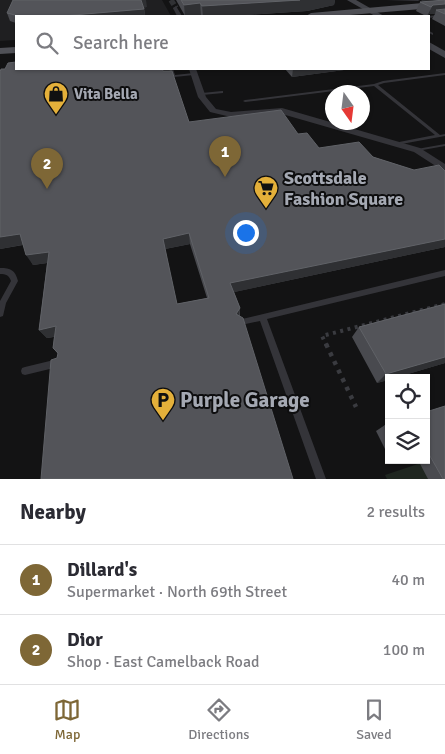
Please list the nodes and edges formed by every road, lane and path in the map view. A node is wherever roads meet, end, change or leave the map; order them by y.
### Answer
1 (351, 0) edge
2 (388, 0) edge
3 (418, 0) edge
4 (445, 4) edge
5 (176, 8) tunnel mouth
6 (445, 9) edge
7 (180, 15) edge
8 (375, 15) edge
9 (445, 15) edge
10 (430, 17) edge
11 (15, 43) edge
12 (0, 44) edge
13 (430, 46) edge
14 (15, 50) edge
15 (0, 51) edge
16 (444, 54) edge
17 (172, 70) edge
18 (193, 71) edge
19 (445, 74) edge
20 (374, 85) junction
21 (222, 92) dead end
22 (202, 94) junction
23 (245, 101) dead end
24 (445, 135) edge
25 (439, 136) junction
26 (396, 144) junction
27 (445, 146) edge
28 (417, 150) junction
29 (445, 169) edge
30 (0, 271) edge
31 (445, 273) edge
32 (1, 302) edge
33 (445, 304) edge
34 (0, 314) edge
35 (262, 317) junction
36 (241, 322) edge
37 (60, 362) edge
38 (25, 371) dead end
39 (356, 407) dead end
40 (321, 479) edge

1 - 8 street
2 - 3 street
4 - 8 main road
5 - 7 street
6 - 8 main road
9 - 10 lane
11 - 12 main road
13 - 16 street
14 - 15 main road
17 - 18 lane
18 - 22 street
19 - 20 lane
20 - 23 lane
20 - 25 lane
21 - 22 lane
22 - 26 street
24 - 25 lane
25 - 26 lane
26 - 28 street
27 - 28 lane
28 - 29 street
30 - 32 lane
31 - 35 lane
32 - 34 lane
33 - 39 path
35 - 36 lane
35 - 40 lane
37 - 38 lane

